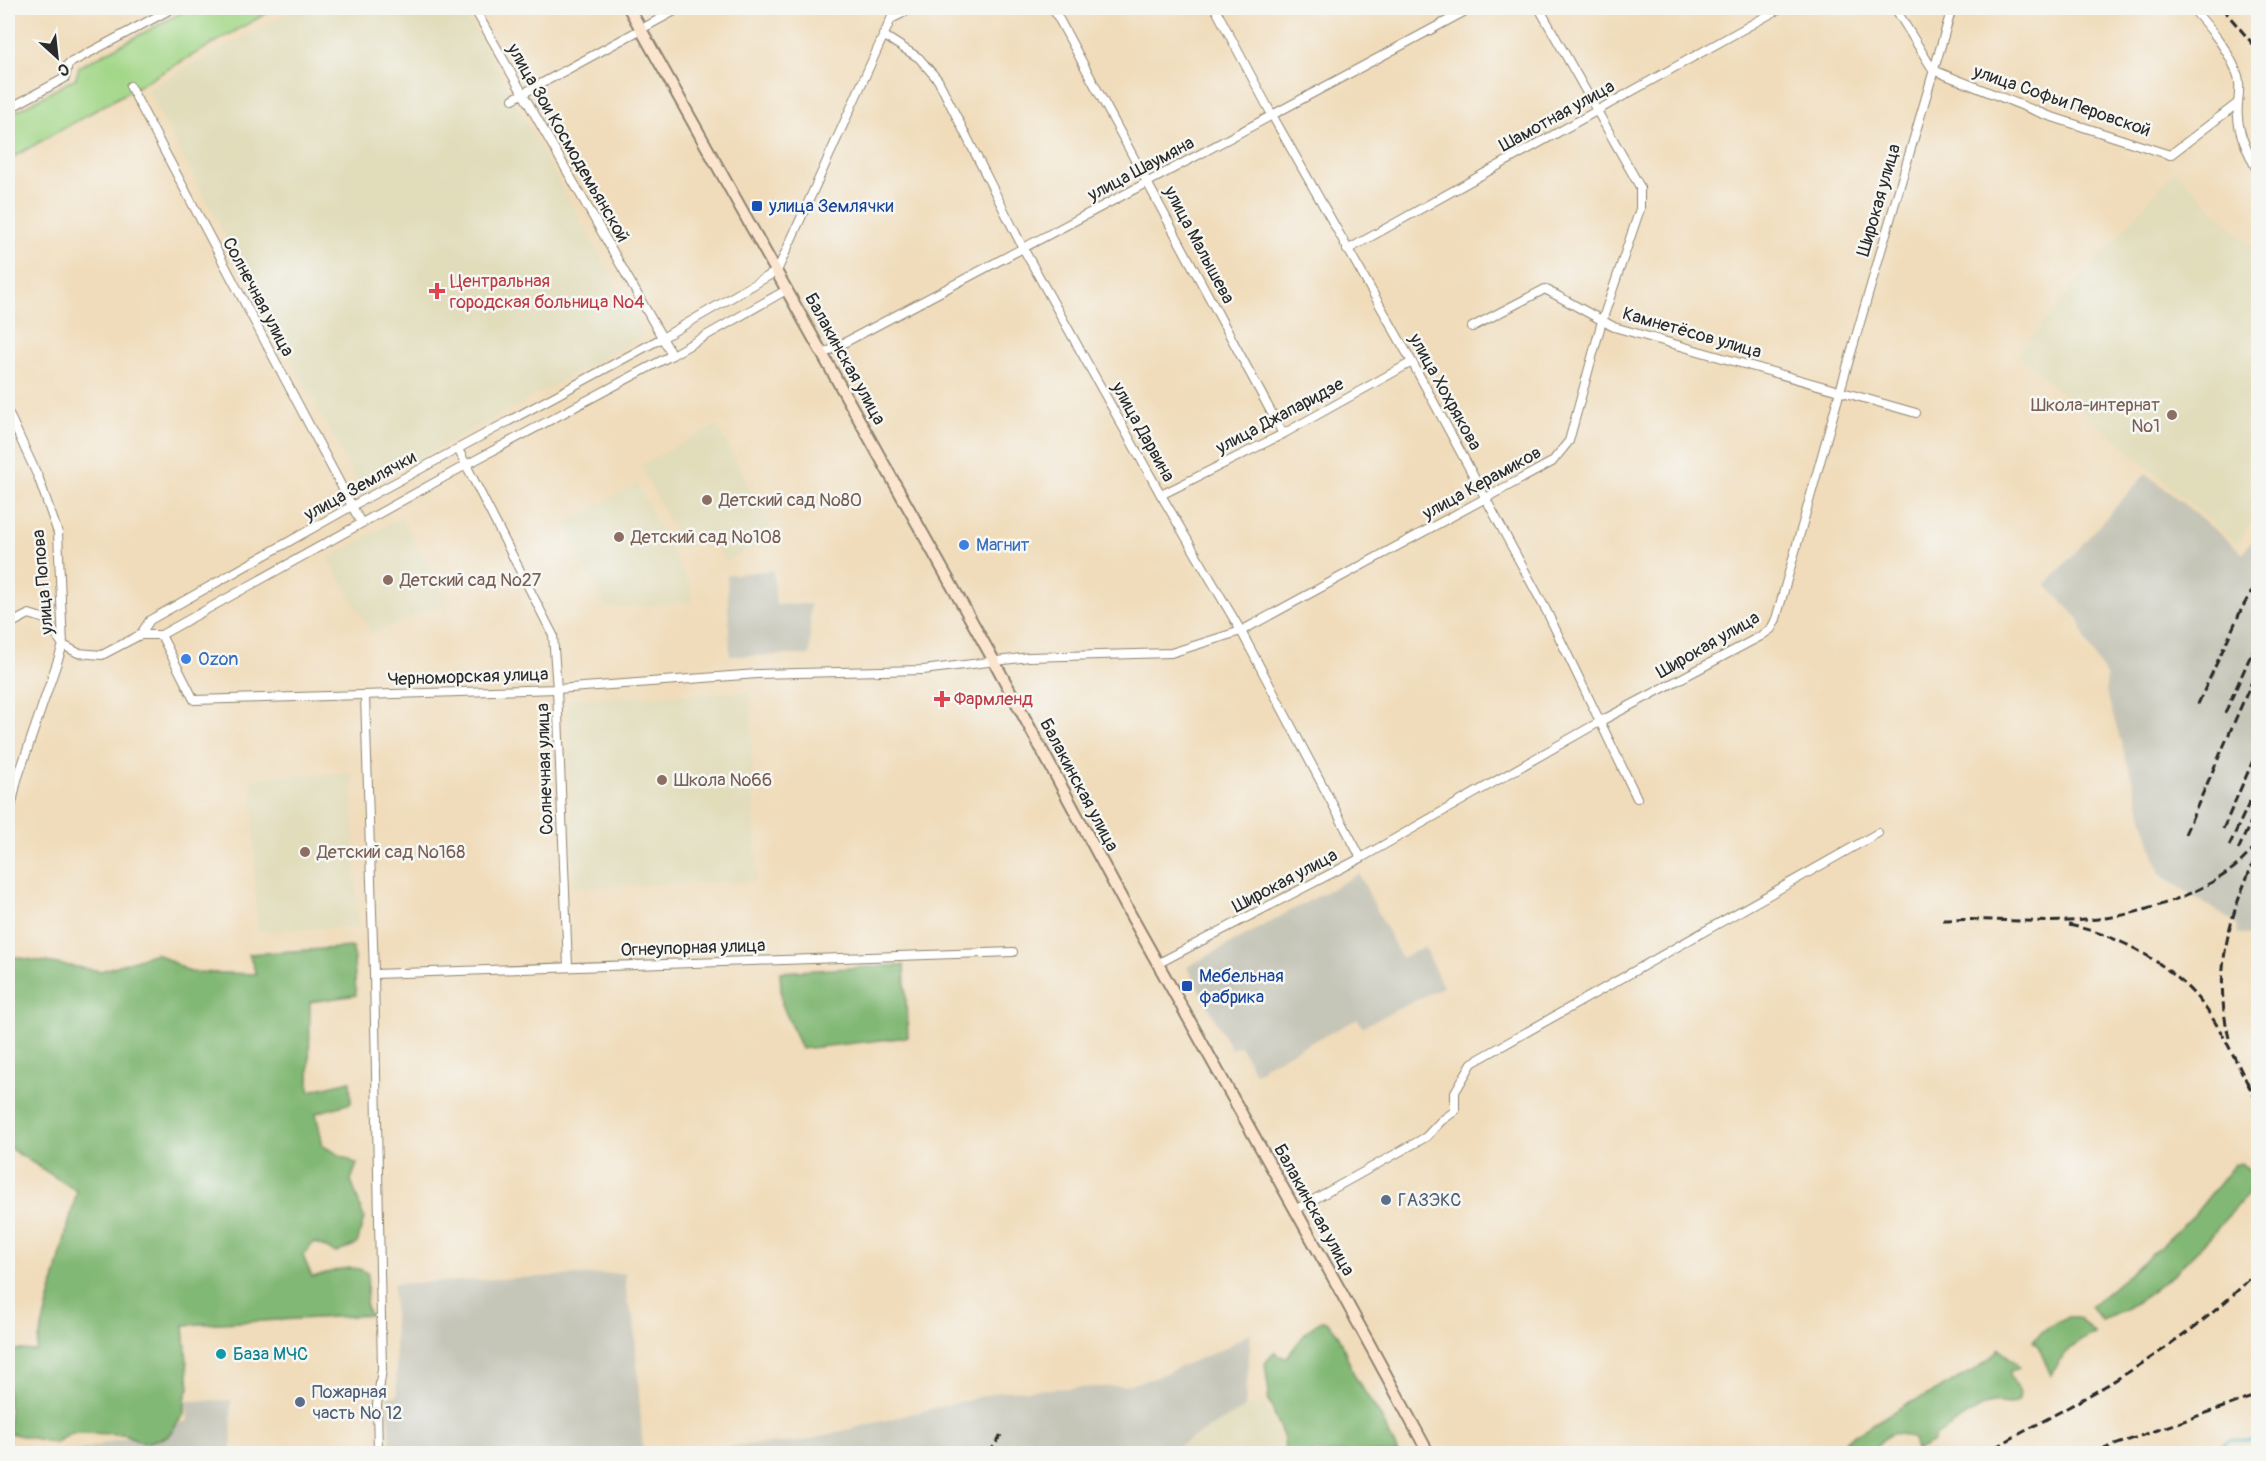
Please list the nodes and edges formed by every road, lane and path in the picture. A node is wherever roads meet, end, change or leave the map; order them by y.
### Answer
1 (173, 8) edge
2 (474, 8) edge
3 (629, 8) edge
4 (680, 8) edge
5 (896, 8) edge
6 (913, 8) edge
7 (1053, 8) edge
8 (1215, 8) edge
9 (1471, 8) edge
10 (1539, 8) edge
11 (1781, 8) edge
12 (1895, 8) edge
13 (1952, 8) edge
14 (2192, 8) edge
15 (891, 19) junction
16 (640, 29) junction
17 (884, 35) junction
18 (1933, 70) junction
19 (130, 86) dead end
20 (522, 94) junction
21 (513, 99) dead end
22 (2238, 103) junction
23 (8, 109) edge
24 (1597, 111) junction
25 (1272, 115) junction
26 (2259, 173) edge
27 (1148, 182) junction
28 (1023, 248) junction
29 (1347, 250) junction
30 (777, 271) junction
31 (788, 289) junction
32 (1602, 321) junction
33 (1472, 327) dead end
34 (662, 338) junction
35 (823, 354) junction
36 (672, 355) junction
37 (1412, 362) junction
38 (1839, 391) junction
39 (8, 412) edge
40 (1916, 412) dead end
41 (1283, 434) junction
42 (458, 449) junction
43 (466, 465) junction
44 (1161, 495) junction
45 (1487, 499) junction
46 (352, 507) junction
47 (361, 523) junction
48 (8, 626) edge
49 (1241, 632) junction
50 (140, 635) junction
51 (161, 635) junction
52 (63, 645) junction
53 (994, 661) junction
54 (557, 689) junction
55 (365, 696) junction
56 (1601, 721) junction
57 (1637, 798) dead end
58 (8, 821) edge
59 (1878, 833) dead end
60 (1361, 858) junction
61 (1013, 952) dead end
62 (1157, 964) junction
63 (568, 967) junction
64 (374, 974) junction
65 (1295, 1210) junction
66 (378, 1454) edge
67 (1429, 1454) edge

1 - 23 street
2 - 20 street, улица Зои Космодемьянской
3 - 16 main road, Балакинская улица
4 - 16 street
5 - 15 street
6 - 15 street
7 - 27 street, улица Малышева
8 - 25 street, улица Хохрякова
9 - 25 street, улица Шаумяна
10 - 24 street, улица Керамиков
11 - 24 street, Шамотная улица
12 - 18 street
13 - 18 street, Широкая улица
14 - 22 street
15 - 17 street
16 - 20 street
16 - 30 main road, Балакинская улица
17 - 28 street, улица Дарвина
17 - 30 street
18 - 22 street, улица Софьи Перовской
18 - 38 street, Широкая улица
19 - 46 street, Солнечная улица
20 - 21 street
20 - 34 street, улица Зои Космодемьянской
22 - 26 street
24 - 29 street, Шамотная улица
24 - 32 street, улица Керамиков
25 - 27 street, улица Шаумяна
25 - 29 street, улица Хохрякова
27 - 28 street, улица Шаумяна
27 - 41 street, улица Малышева
28 - 35 street, улица Шаумяна
28 - 44 street, улица Дарвина
29 - 37 street, улица Хохрякова
30 - 31 main road, Балакинская улица
30 - 34 street, улица Землячки
31 - 35 main road, Балакинская улица
31 - 36 street, улица Землячки
32 - 33 street, Камнетёсов улица
32 - 38 street, Камнетёсов улица
32 - 45 street, улица Керамиков
34 - 36 street, улица Зои Космодемьянской
34 - 42 street, улица Землячки
35 - 53 main road, Балакинская улица
36 - 43 street, улица Землячки
37 - 41 street, улица Джапаридзе
37 - 45 street, улица Хохрякова
38 - 40 street, Камнетёсов улица
38 - 56 street, Широкая улица
39 - 52 street, улица Попова
41 - 44 street, улица Джапаридзе
42 - 43 street, Солнечная улица
42 - 46 street, улица Землячки
43 - 47 street, улица Землячки
43 - 54 street, Солнечная улица
44 - 49 street, улица Дарвина
45 - 49 street, улица Керамиков
45 - 56 street, улица Хохрякова
46 - 47 street, Солнечная улица
46 - 50 street, улица Землячки
47 - 51 street, улица Землячки
48 - 52 street
49 - 53 street, улица Керамиков
49 - 60 street, улица Дарвина
50 - 51 street
50 - 52 street
51 - 55 street, Черноморская улица
52 - 58 street, улица Попова
53 - 54 street, Черноморская улица
53 - 62 main road, Балакинская улица
54 - 55 street, Черноморская улица
54 - 63 street, Солнечная улица
55 - 64 street
56 - 57 street, улица Хохрякова
56 - 60 street, Широкая улица
59 - 65 street
60 - 62 street, Широкая улица
61 - 63 street, Огнеупорная улица
62 - 65 main road, Балакинская улица
63 - 64 street, Огнеупорная улица
64 - 66 street
65 - 67 main road, Балакинская улица

